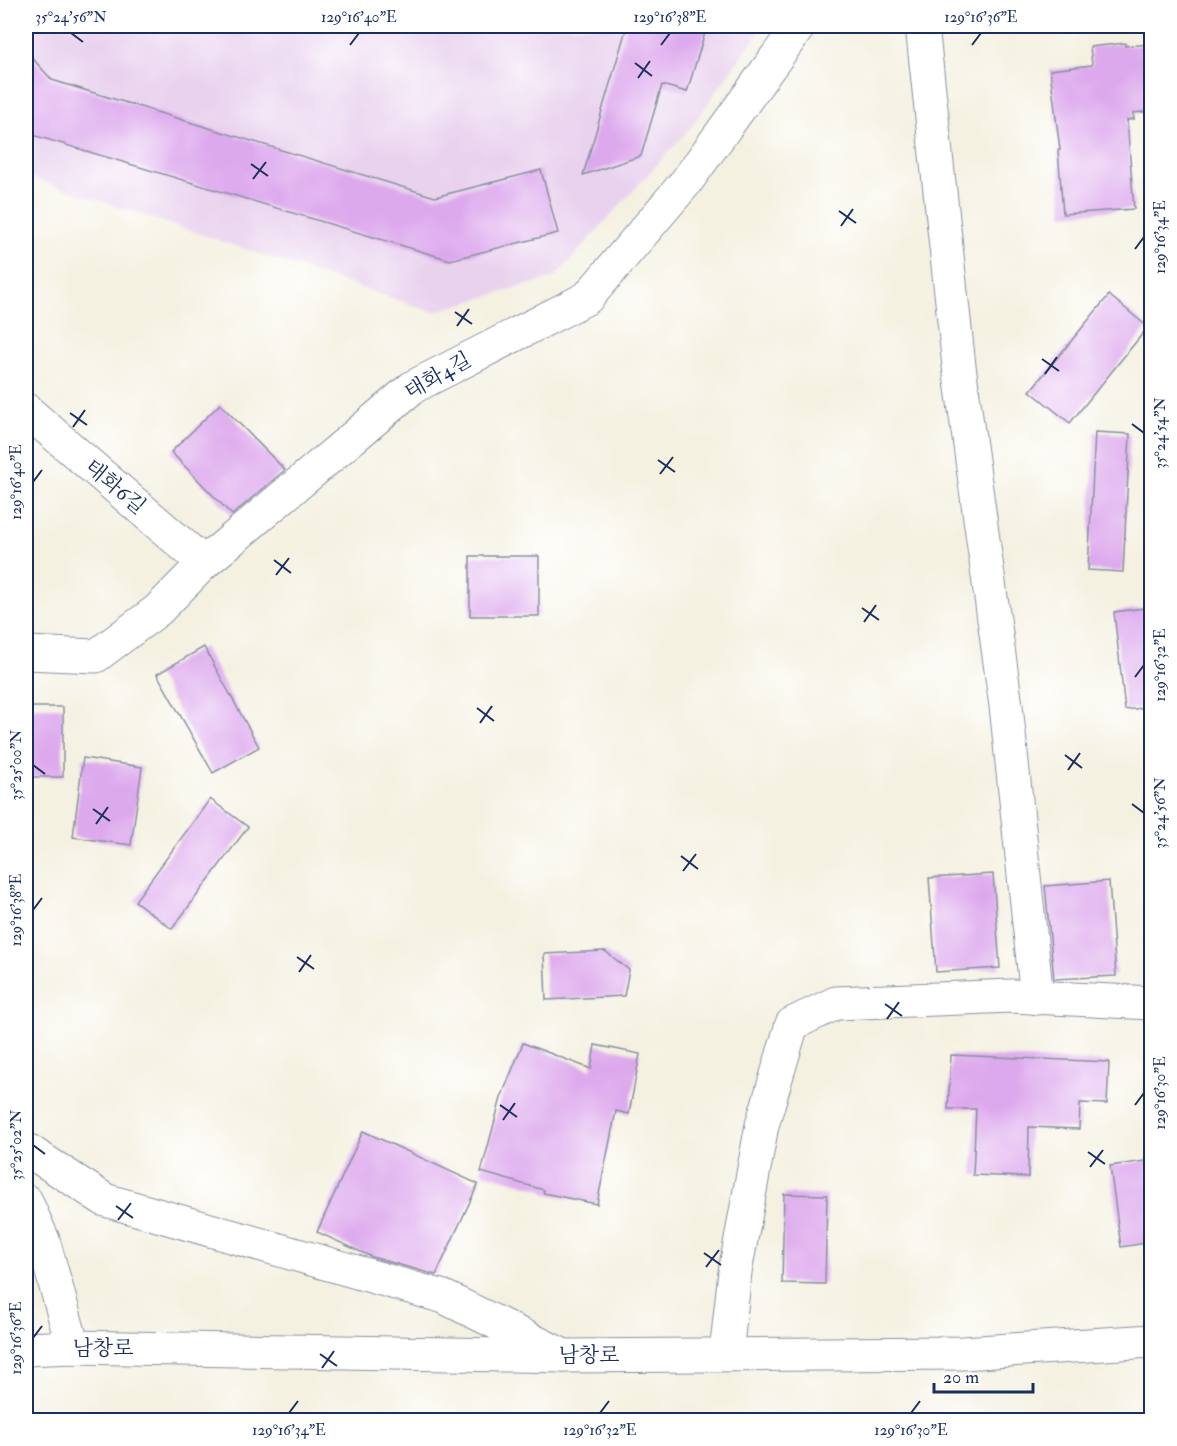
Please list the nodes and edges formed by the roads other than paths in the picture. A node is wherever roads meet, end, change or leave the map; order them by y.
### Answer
1 (799, 26) edge
2 (922, 26) edge
3 (26, 410) edge
4 (204, 563) junction
5 (26, 653) edge
6 (1038, 998) junction
7 (1152, 1003) edge
8 (26, 1149) edge
9 (26, 1201) edge
10 (1150, 1341) edge
11 (73, 1347) junction
12 (26, 1349) edge
13 (726, 1354) junction
14 (564, 1356) junction

1 - 4 street, 태화4길
2 - 6 street
3 - 4 street, 태화6길
4 - 5 street, 태화4길
6 - 7 street
6 - 13 street
8 - 14 street
9 - 11 street
10 - 13 street, 남창로
11 - 12 street, 남창로
11 - 14 street, 남창로
13 - 14 street, 남창로

